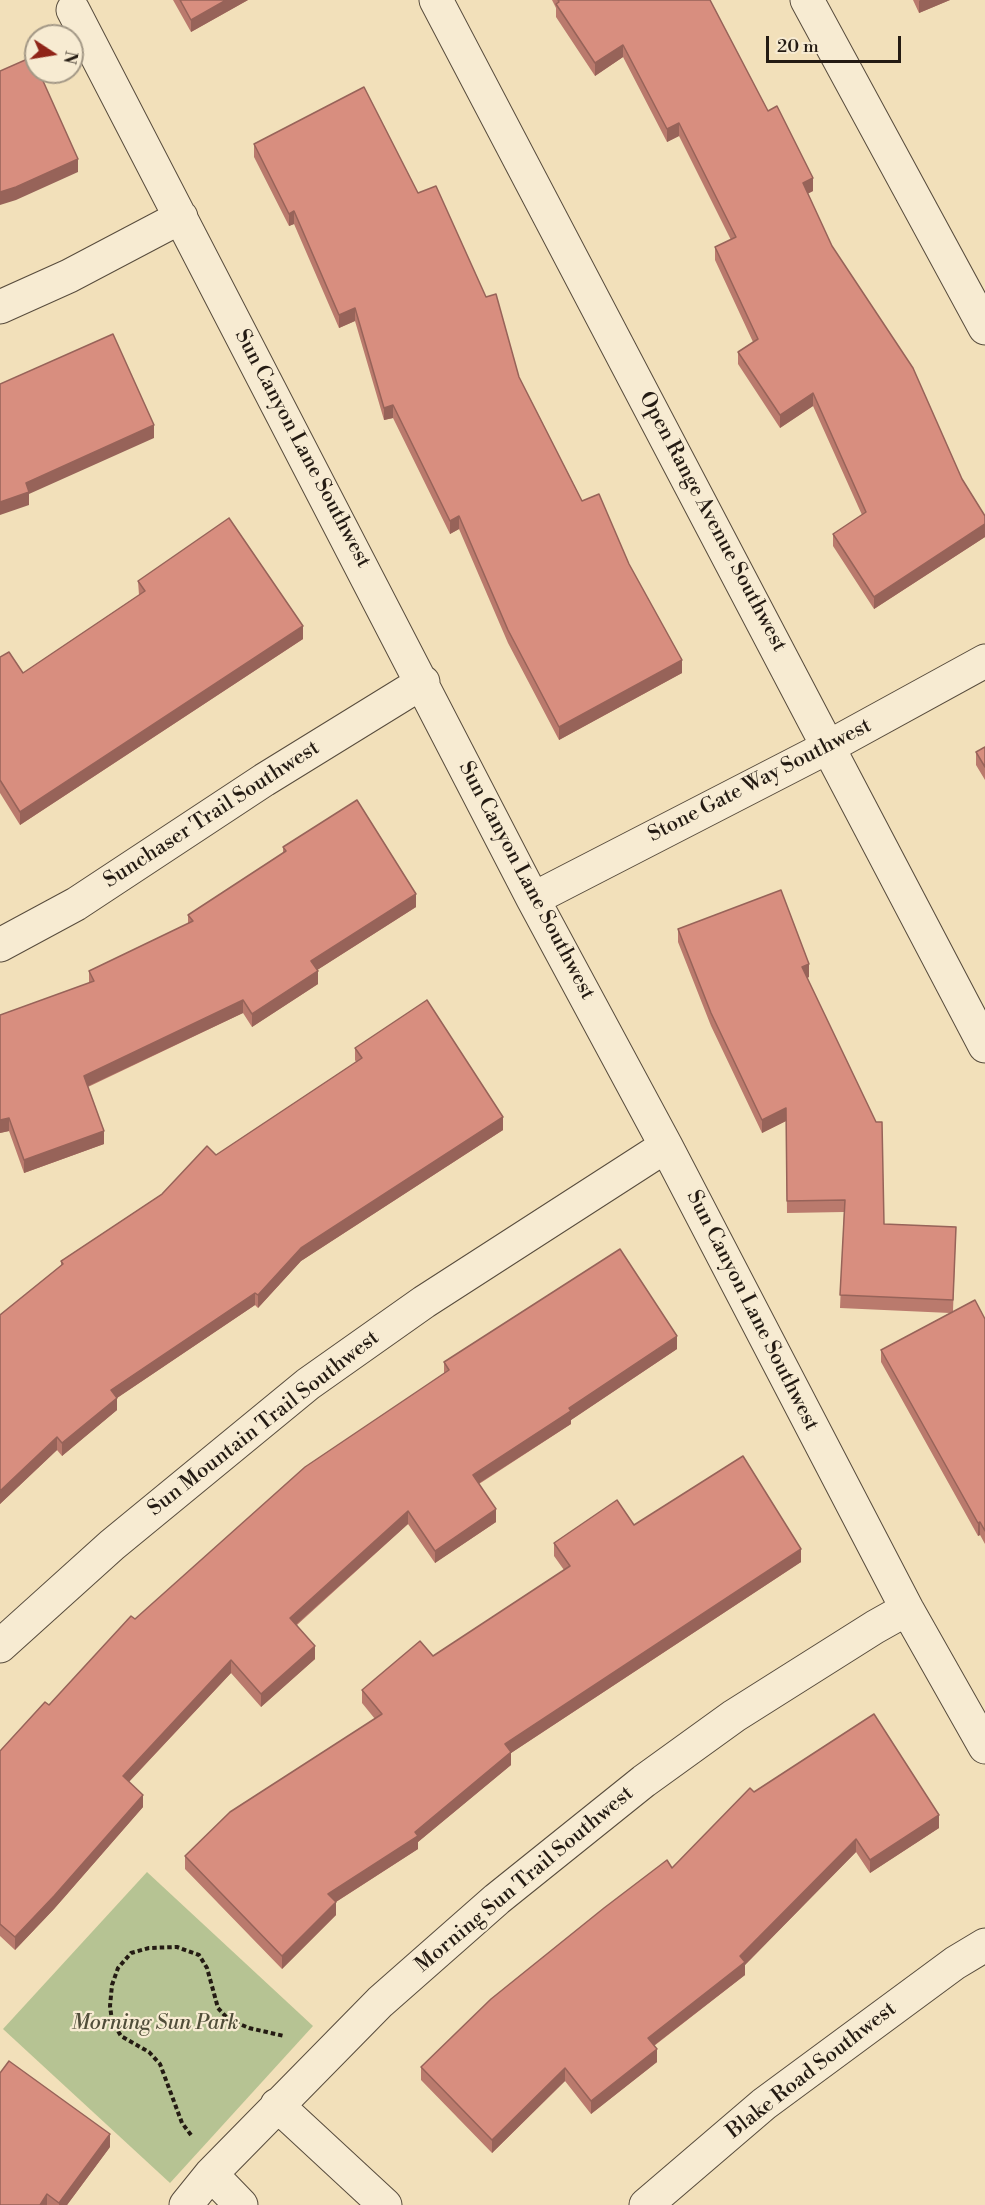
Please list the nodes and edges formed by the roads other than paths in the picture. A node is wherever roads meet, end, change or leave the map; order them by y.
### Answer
1 (436, 0) edge
2 (807, 0) edge
3 (74, 10) dead end
4 (181, 218) junction
5 (0, 307) edge
6 (985, 328) edge
7 (985, 661) edge
8 (423, 682) junction
9 (830, 746) junction
10 (533, 898) junction
11 (0, 945) edge
12 (985, 1046) edge
13 (666, 1146) junction
14 (907, 1609) junction
15 (0, 1646) edge
16 (985, 1748) edge
17 (985, 1945) edge
18 (277, 2105) junction
19 (211, 2174) junction
20 (186, 2205) edge
21 (241, 2205) edge
22 (385, 2205) edge
23 (646, 2205) edge

1 - 9 street, Open Range Avenue Southwest
2 - 6 street
3 - 4 street, Sun Canyon Lane Southwest
4 - 5 street
4 - 8 street, Sun Canyon Lane Southwest
7 - 9 street, Stone Gate Way Southwest
8 - 10 street, Sun Canyon Lane Southwest
8 - 11 street, Sunchaser Trail Southwest
9 - 10 street, Stone Gate Way Southwest
9 - 12 street, Open Range Avenue Southwest
10 - 13 street, Sun Canyon Lane Southwest
13 - 14 street, Sun Canyon Lane Southwest
13 - 15 street, Sun Mountain Trail Southwest
14 - 16 street, Sun Canyon Lane Southwest
14 - 18 street, Morning Sun Trail Southwest
17 - 23 street, Blake Road Southwest
18 - 19 street, Morning Sun Trail Southwest
18 - 22 street
19 - 20 street, Morning Sun Trail Southwest
19 - 21 street

